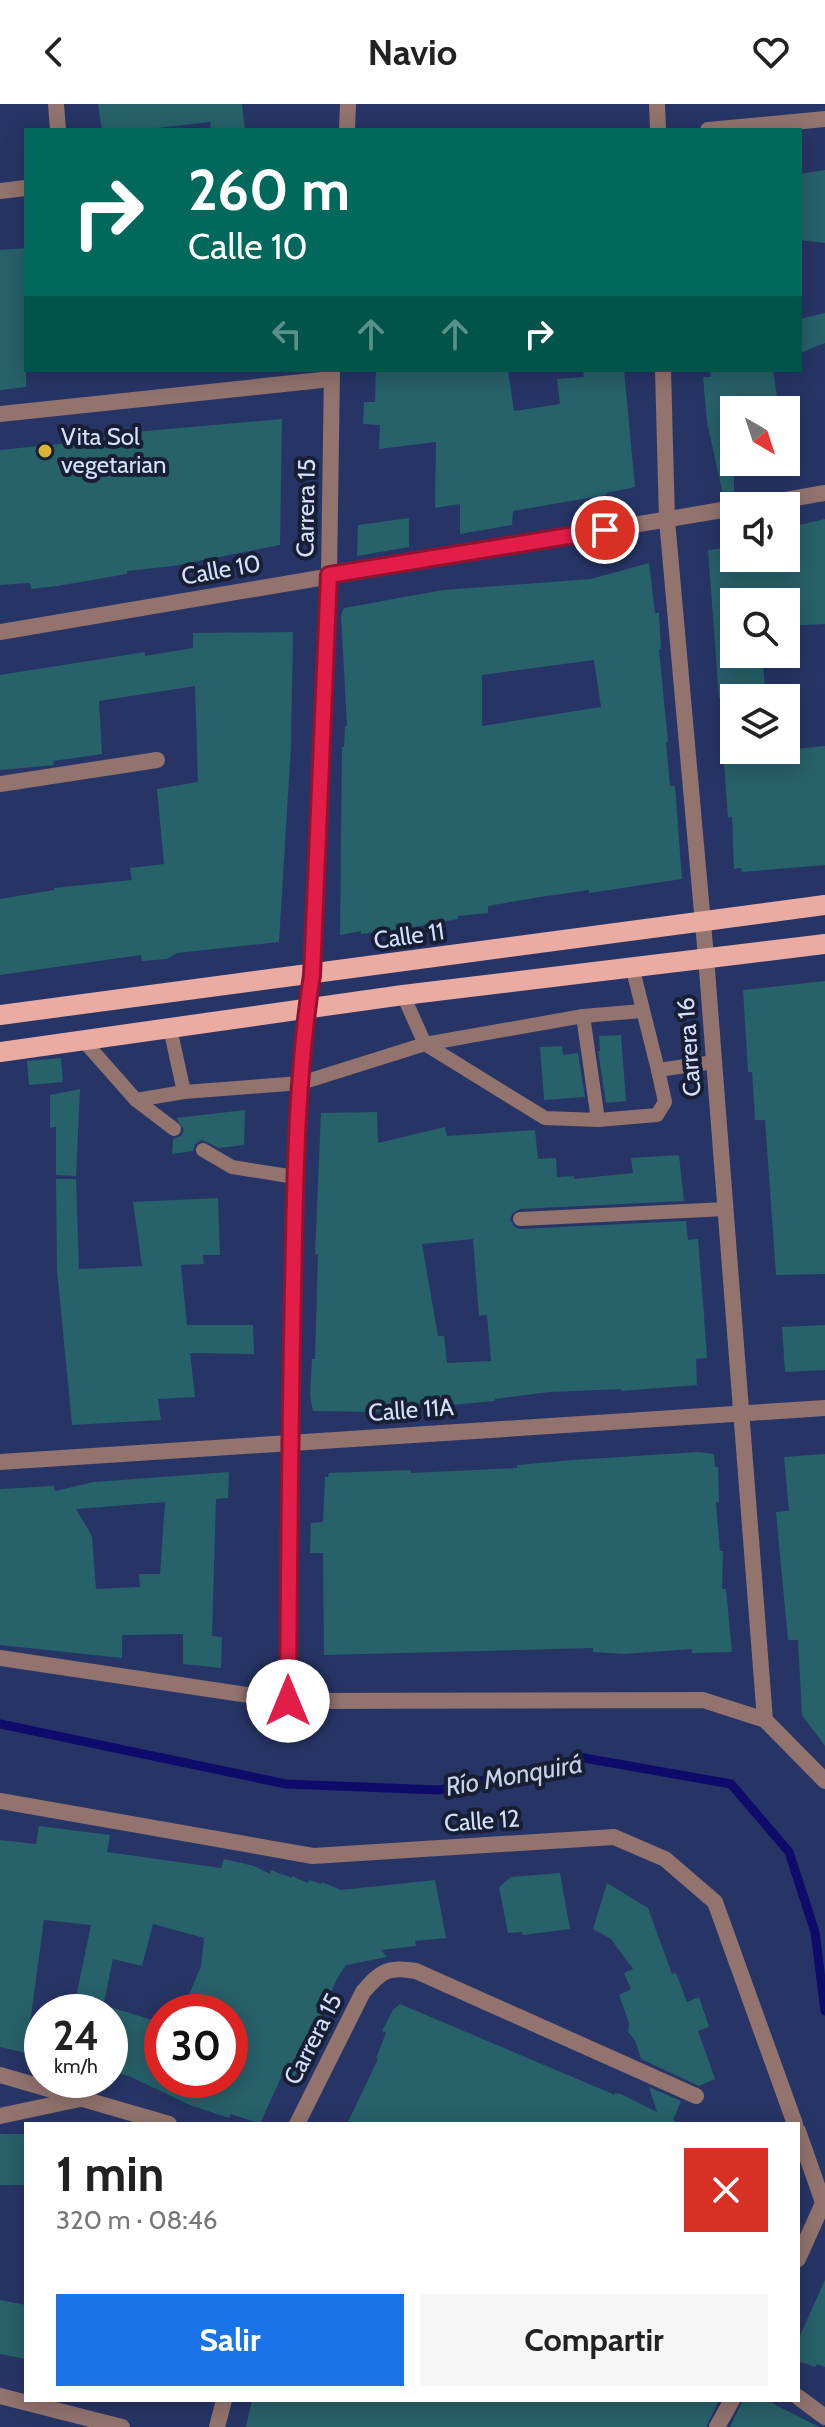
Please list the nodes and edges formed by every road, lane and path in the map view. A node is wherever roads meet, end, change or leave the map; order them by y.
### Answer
1 (56, 104) edge
2 (348, 104) edge
3 (657, 104) edge
4 (825, 119) edge
5 (58, 128) edge
6 (347, 128) edge
7 (658, 128) edge
8 (729, 128) edge
9 (24, 188) edge
10 (0, 191) edge
11 (663, 372) edge
12 (332, 375) edge
13 (0, 414) edge
14 (825, 493) edge
15 (800, 497) edge
16 (720, 511) edge
17 (667, 520) junction
18 (329, 575) junction
19 (0, 632) edge
20 (157, 760) dead end
21 (0, 784) edge
22 (825, 905) edge
23 (703, 923) junction
24 (825, 944) edge
25 (706, 957) junction
26 (632, 966) junction
27 (312, 975) junction
28 (403, 995) junction
29 (306, 1009) junction
30 (642, 1011) junction
31 (0, 1015) edge
32 (583, 1016) junction
33 (170, 1028) junction
34 (83, 1040) junction
35 (425, 1044) junction
36 (0, 1052) edge
37 (714, 1062) junction
38 (658, 1070) junction
39 (301, 1083) junction
40 (184, 1092) junction
41 (136, 1100) junction
42 (598, 1120) junction
43 (174, 1129) dead end
44 (203, 1150) dead end
45 (295, 1177) junction
46 (726, 1209) junction
47 (520, 1219) dead end
48 (825, 1408) edge
49 (742, 1413) junction
50 (289, 1441) junction
51 (0, 1462) edge
52 (0, 1658) edge
53 (288, 1701) junction
54 (765, 1720) junction
55 (825, 1781) edge
56 (0, 1801) edge
57 (0, 2075) edge
58 (24, 2081) edge
59 (696, 2096) dead end
60 (85, 2098) joint
61 (0, 2116) edge
62 (163, 2122) edge
63 (298, 2122) edge
64 (794, 2122) edge
65 (800, 2137) edge
66 (824, 2205) edge
67 (800, 2255) edge
68 (0, 2396) edge
69 (800, 2398) edge
70 (223, 2402) edge
71 (731, 2402) edge
72 (825, 2417) edge
73 (122, 2427) edge
74 (217, 2427) edge
75 (717, 2427) edge

1 - 5 street
2 - 6 street
3 - 7 street
4 - 8 street
9 - 10 street
11 - 17 street, Carrera 16
12 - 13 street
12 - 18 street, Carrera 15
14 - 15 street
16 - 17 street, Calle 10
17 - 18 street, Calle 10
17 - 23 street, Carrera 16
18 - 19 street, Calle 10
18 - 27 street, Carrera 15
20 - 21 street
22 - 23 main road, Calle 11
23 - 25 street, Carrera 16
23 - 27 main road, Calle 11
24 - 25 main road
25 - 26 main road
25 - 37 street, Carrera 16
26 - 28 main road
26 - 30 lane
27 - 29 street, Carrera 15
27 - 31 main road, Calle 11
28 - 29 main road
28 - 35 lane
29 - 33 main road
29 - 39 street, Carrera 15
30 - 32 lane
30 - 38 lane
32 - 35 lane
32 - 42 lane
33 - 34 main road
33 - 40 lane
34 - 36 main road
34 - 41 lane
35 - 39 lane
35 - 42 lane
37 - 38 lane
37 - 46 street, Carrera 16
38 - 42 lane
39 - 40 lane
39 - 45 street, Carrera 15
40 - 41 lane
41 - 43 lane
44 - 45 lane
45 - 50 street, Carrera 15
46 - 47 lane
46 - 49 street, Carrera 16
48 - 49 street, Calle 11A
49 - 50 street, Calle 11A
49 - 54 street, Carrera 16
50 - 51 street, Calle 11A
50 - 53 street, Carrera 15
52 - 53 street
53 - 54 street
54 - 55 street
56 - 64 street, Calle 12
57 - 58 street
59 - 63 street, Carrera 15
60 - 61 street
60 - 62 street
65 - 66 street
66 - 67 street
68 - 73 street
69 - 72 street
70 - 74 street
71 - 75 street

